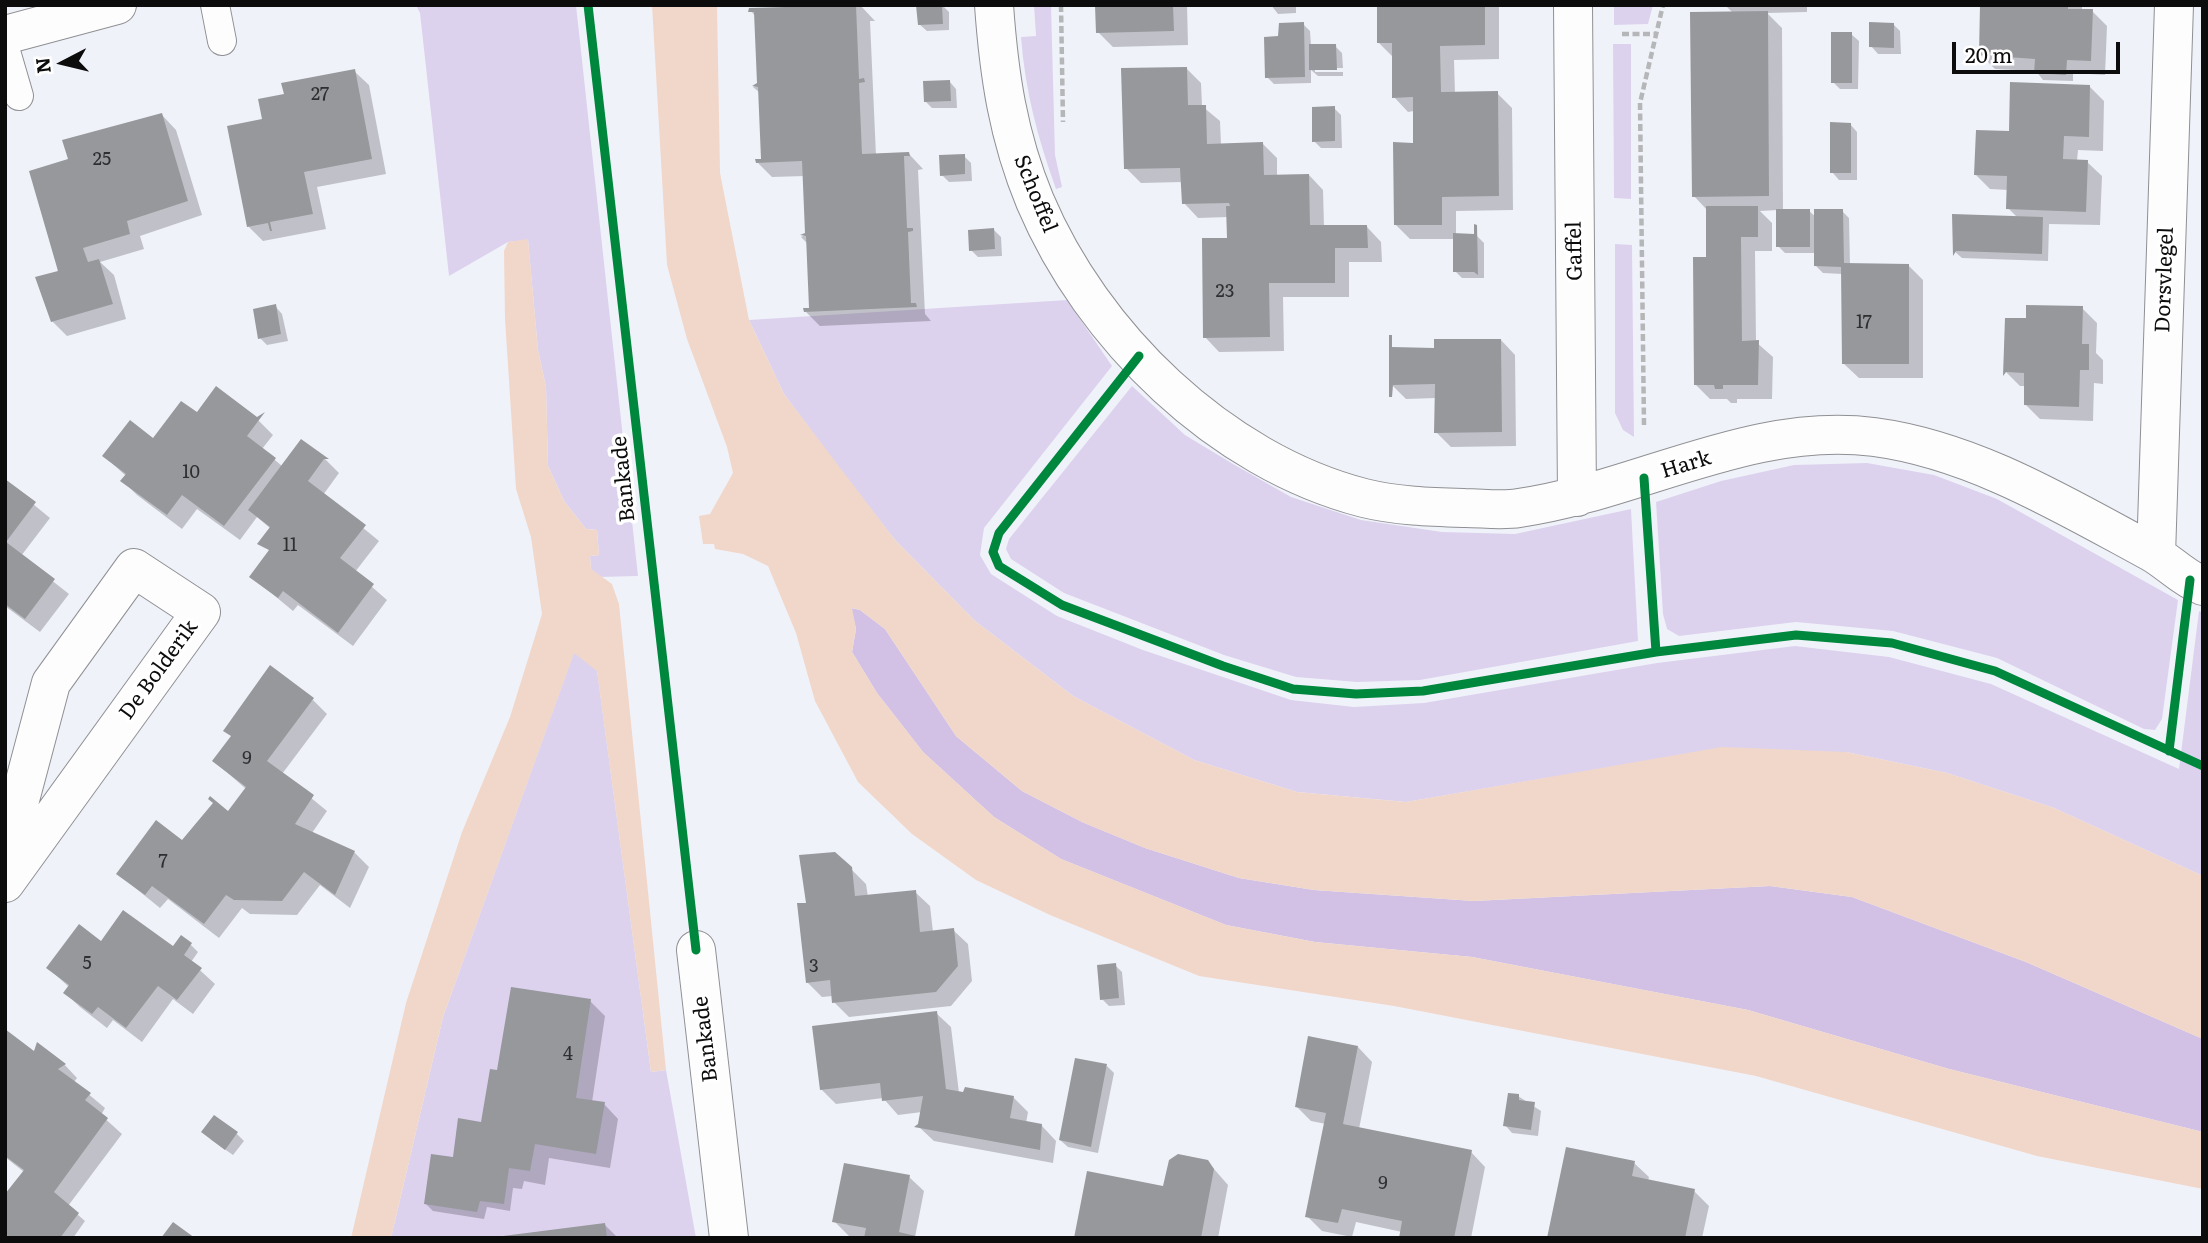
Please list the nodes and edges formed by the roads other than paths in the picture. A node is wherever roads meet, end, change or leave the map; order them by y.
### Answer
1 (117, 5) edge
2 (215, 5) edge
3 (993, 5) edge
4 (1573, 5) edge
5 (2174, 5) edge
6 (24, 22) edge
7 (222, 41) dead end
8 (5, 48) edge
9 (19, 96) dead end
10 (1139, 356) joint
11 (1577, 496) junction
12 (2157, 555) junction
13 (2203, 586) edge
14 (5, 856) edge
15 (5, 883) edge
16 (695, 950) dead end
17 (729, 1238) edge

1 - 6 street
2 - 7 lane
3 - 10 street, Schoffel
4 - 11 street, Gaffel
5 - 12 street, Dorsvlegel
8 - 9 lane
10 - 11 street, Hark
11 - 12 street, Hark
12 - 13 street, Hark
14 - 15 street, De Bolderik
16 - 17 street, Bankade

